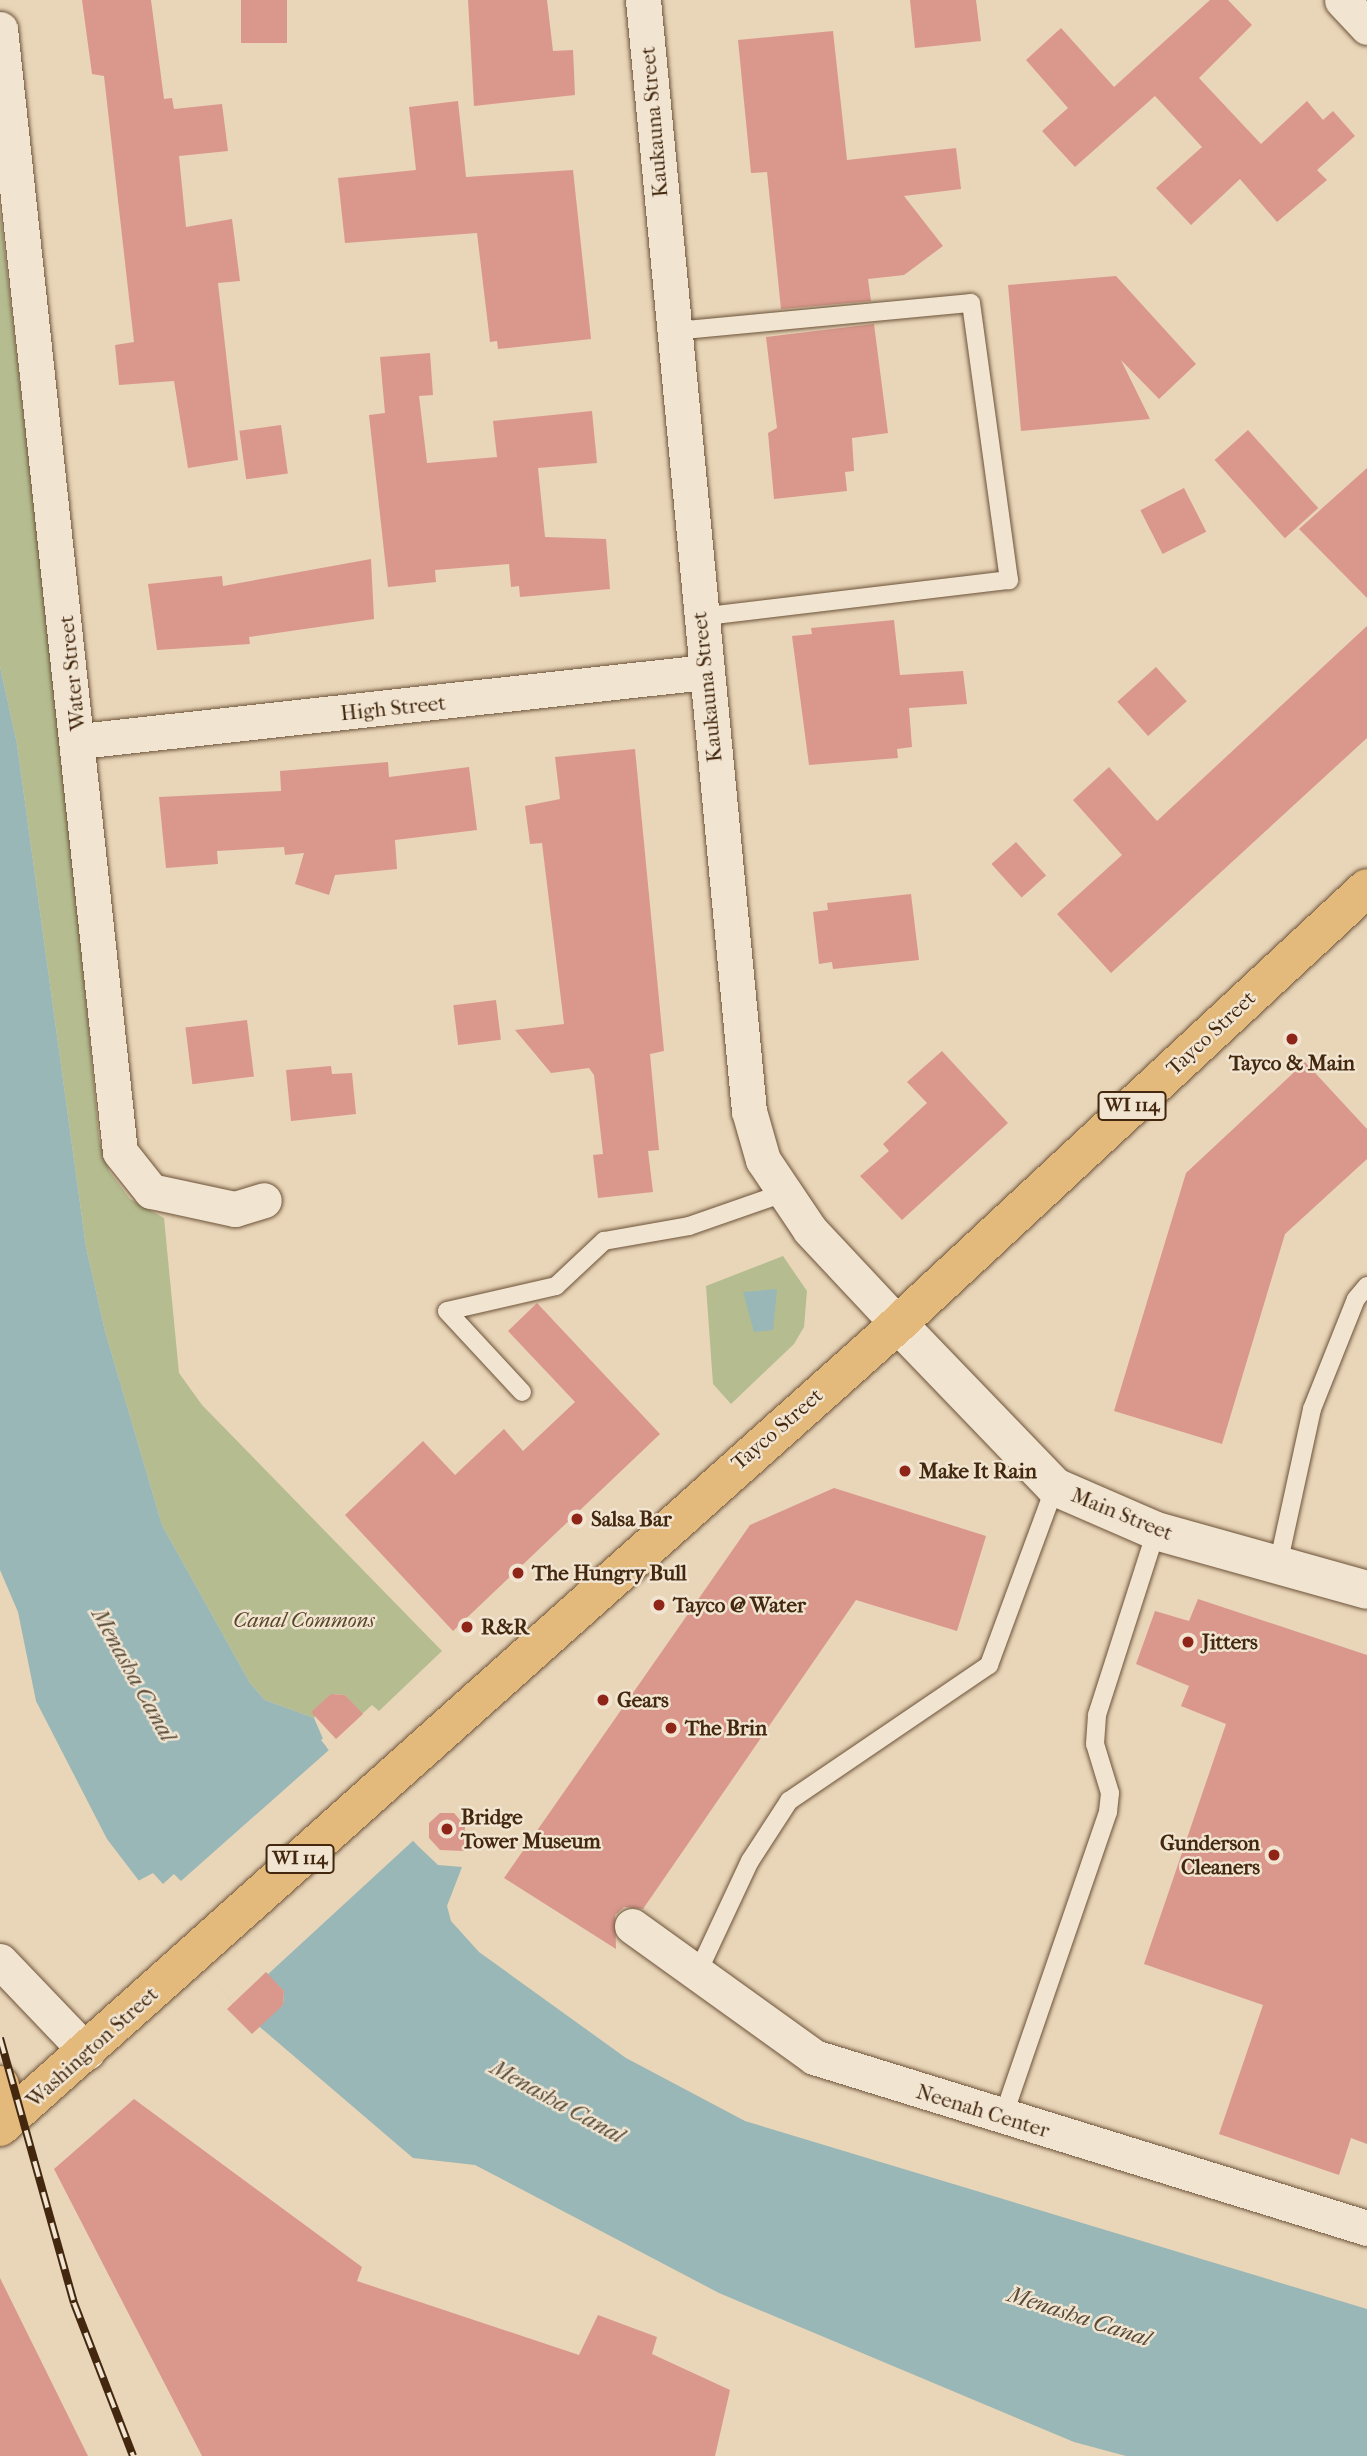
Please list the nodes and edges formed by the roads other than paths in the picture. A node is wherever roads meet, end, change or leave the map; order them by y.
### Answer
1 (643, 0) edge
2 (1342, 0) edge
3 (1367, 27) edge
4 (0, 29) edge
5 (674, 331) junction
6 (700, 617) junction
7 (705, 672) junction
8 (80, 741) junction
9 (1367, 888) edge
10 (784, 1193) junction
11 (264, 1200) dead end
12 (1367, 1286) edge
13 (898, 1324) junction
14 (523, 1392) dead end
15 (1055, 1487) junction
16 (1156, 1531) junction
17 (1278, 1565) junction
18 (1367, 1590) edge
19 (632, 1926) dead end
20 (0, 1961) edge
21 (184, 1966) joint
22 (697, 1974) junction
23 (87, 2052) junction
24 (0, 2085) edge
25 (1003, 2117) junction
26 (1, 2126) edge
27 (1367, 2228) edge

1 - 5 street, Kaukauna Street
2 - 3 street
4 - 8 street, Water Street
5 - 6 street, Kaukauna Street
5 - 6 lane
6 - 7 street, Kaukauna Street
7 - 8 street, High Street
7 - 10 street, Kaukauna Street
8 - 11 street, Water Street
9 - 13 main road, Tayco Street / WI 114
10 - 13 street, Kaukauna Street
10 - 14 lane
12 - 17 lane
13 - 15 main road, Main Street
13 - 21 main road, Tayco Street / WI 114
15 - 16 main road, Main Street
15 - 22 lane
16 - 17 main road, Main Street
16 - 25 lane
17 - 18 main road, Main Street
19 - 22 street, Neenah Center
20 - 23 street
21 - 23 main road, Washington Street / WI 114
22 - 25 street, Neenah Center
23 - 26 main road, Washington Street / WI 114
24 - 26 main road
25 - 27 street, Neenah Center

